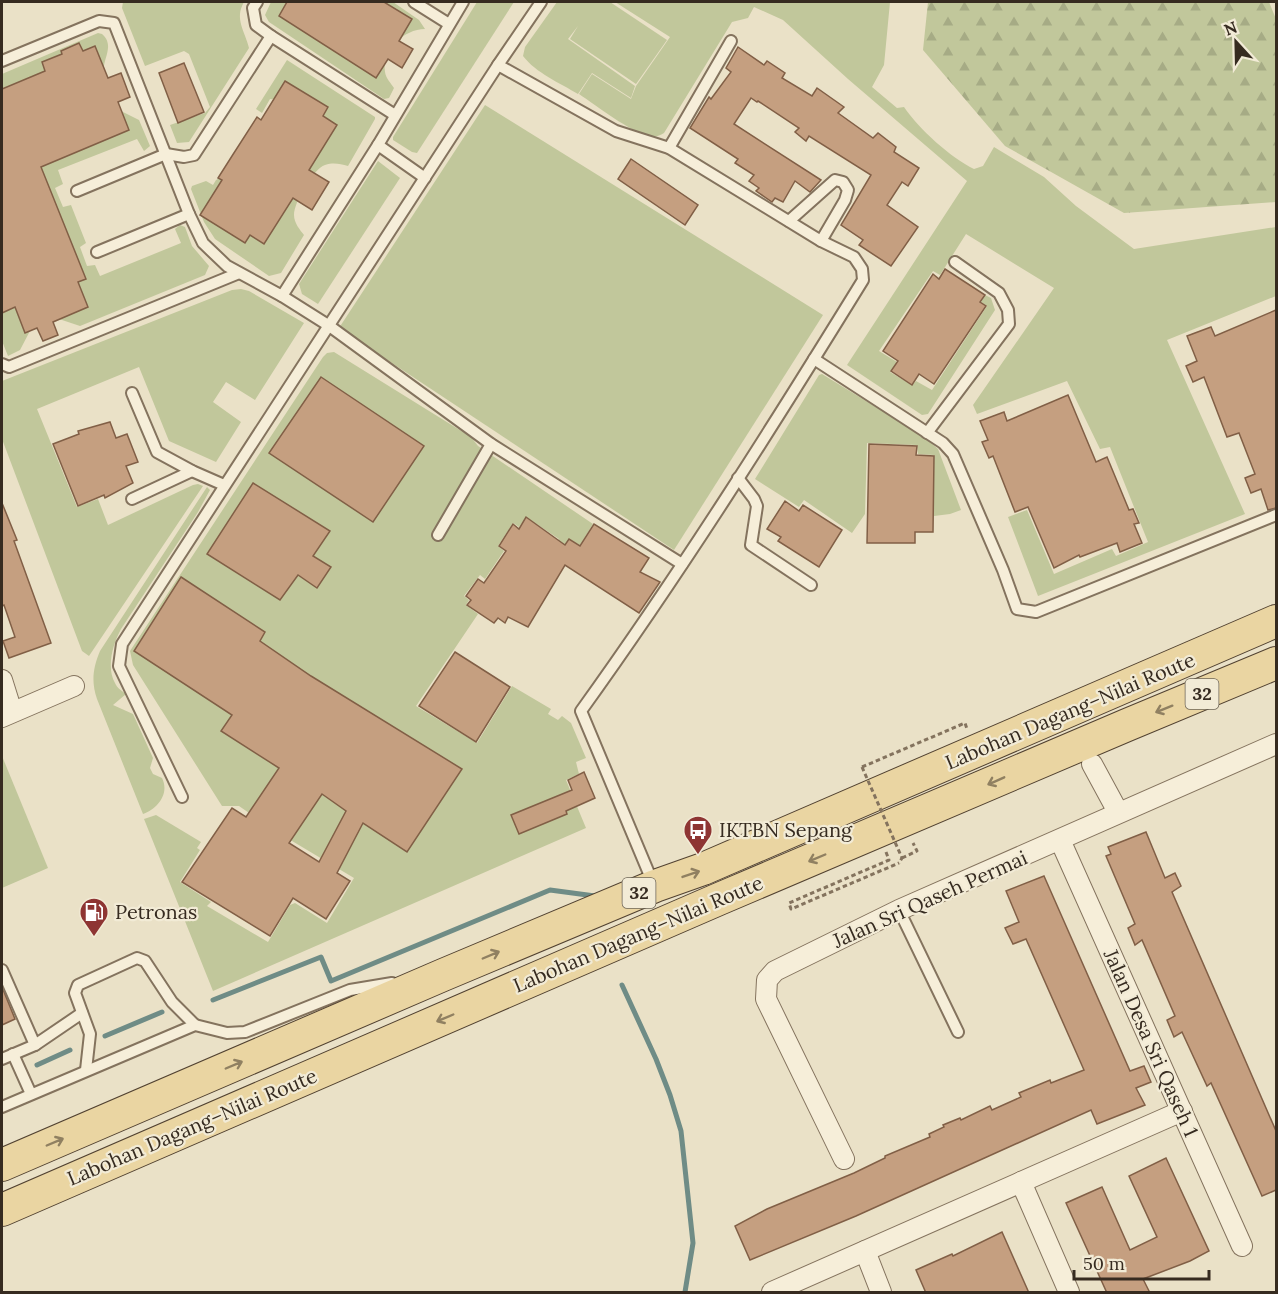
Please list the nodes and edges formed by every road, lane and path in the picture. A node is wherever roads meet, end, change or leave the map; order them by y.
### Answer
1 (257, 2) edge
2 (414, 2) edge
3 (463, 2) edge
4 (541, 2) edge
5 (449, 24) junction
6 (270, 36) junction
7 (731, 40) dead end
8 (2, 61) edge
9 (498, 66) junction
10 (395, 115) junction
11 (378, 145) junction
12 (669, 148) junction
13 (166, 154) junction
14 (425, 177) junction
15 (76, 191) dead end
16 (189, 214) junction
17 (789, 221) junction
18 (821, 241) junction
19 (96, 252) dead end
20 (955, 262) dead end
21 (239, 273) junction
22 (282, 296) junction
23 (328, 325) junction
24 (814, 359) junction
25 (2, 364) edge
26 (132, 393) dead end
27 (927, 433) junction
28 (491, 444) junction
29 (192, 471) junction
30 (738, 478) junction
31 (224, 485) junction
32 (132, 499) dead end
33 (1276, 515) edge
34 (438, 535) dead end
35 (682, 564) junction
36 (811, 585) dead end
37 (1276, 621) edge
38 (1276, 663) edge
39 (2, 680) edge
40 (74, 686) dead end
41 (7, 714) edge
42 (1127, 724) junction
43 (1276, 744) edge
44 (1092, 764) junction
45 (1032, 765) junction
46 (862, 767) dead end
47 (182, 797) dead end
48 (1118, 812) junction
49 (912, 840) dead end
50 (1060, 840) junction
51 (903, 843) dead end
52 (902, 858) junction
53 (655, 886) junction
54 (898, 910) junction
55 (2, 970) edge
56 (443, 975) junction
57 (82, 1013) junction
58 (195, 1025) junction
59 (958, 1032) dead end
60 (35, 1045) junction
61 (13, 1054) junction
62 (2, 1059) edge
63 (86, 1070) junction
64 (31, 1094) junction
65 (2, 1107) edge
66 (1182, 1111) junction
67 (844, 1159) dead end
68 (2, 1165) edge
69 (1020, 1182) junction
70 (2, 1210) edge
71 (1242, 1246) dead end
72 (865, 1251) junction
73 (772, 1293) edge
74 (881, 1293) edge
75 (1069, 1293) edge

1 - 6 lane
2 - 5 lane
3 - 5 lane
4 - 9 lane
5 - 10 lane
6 - 10 lane
6 - 13 lane
7 - 12 lane
8 - 13 lane
9 - 12 lane
9 - 14 lane
10 - 11 lane
11 - 14 lane
11 - 22 lane
12 - 17 lane
13 - 15 lane
13 - 16 lane
14 - 23 lane
16 - 19 lane
16 - 21 lane
17 - 18 lane
17 - 18 lane
18 - 24 lane
20 - 27 lane
21 - 22 lane
21 - 25 lane
22 - 23 lane
23 - 28 lane
23 - 31 lane
24 - 27 lane
24 - 30 lane
26 - 29 lane
27 - 33 lane
28 - 34 lane
28 - 35 lane
29 - 31 lane
29 - 32 lane
30 - 35 lane
30 - 36 lane
31 - 47 lane
35 - 53 lane
53 -> 37 main road, Labohan Dagang–Nilai Route / 32
38 -> 42 main road, Labohan Dagang–Nilai Route / 32
39 - 41 street
40 - 41 street
42 - 44 main road
42 - 45 main road, Labohan Dagang–Nilai Route / 32
43 - 48 street, Jalan Sri Qaseh Permai
44 - 45 main road
44 - 48 street
45 -> 70 main road, Labohan Dagang–Nilai Route / 32
46 - 52 path, bridge
48 - 50 street, Jalan Sri Qaseh Permai
49 - 52 path
50 - 54 street, Jalan Sri Qaseh Permai
50 - 66 street, Jalan Desa Sri Qaseh 1
51 - 52 path, bridge
56 -> 53 main road, Labohan Dagang–Nilai Route / 32
54 - 59 lane
54 - 67 street, Jalan Sri Qaseh Permai
55 - 60 lane
56 - 58 lane
68 -> 56 main road, Labohan Dagang–Nilai Route / 32
57 - 58 lane
57 - 60 lane
57 - 63 lane
58 - 63 lane
60 - 61 lane
61 - 62 lane
61 - 64 lane
63 - 64 lane
64 - 65 lane
66 - 69 street
66 - 71 street, Jalan Desa Sri Qaseh 1
69 - 72 street
69 - 75 street
72 - 73 street
72 - 74 street

